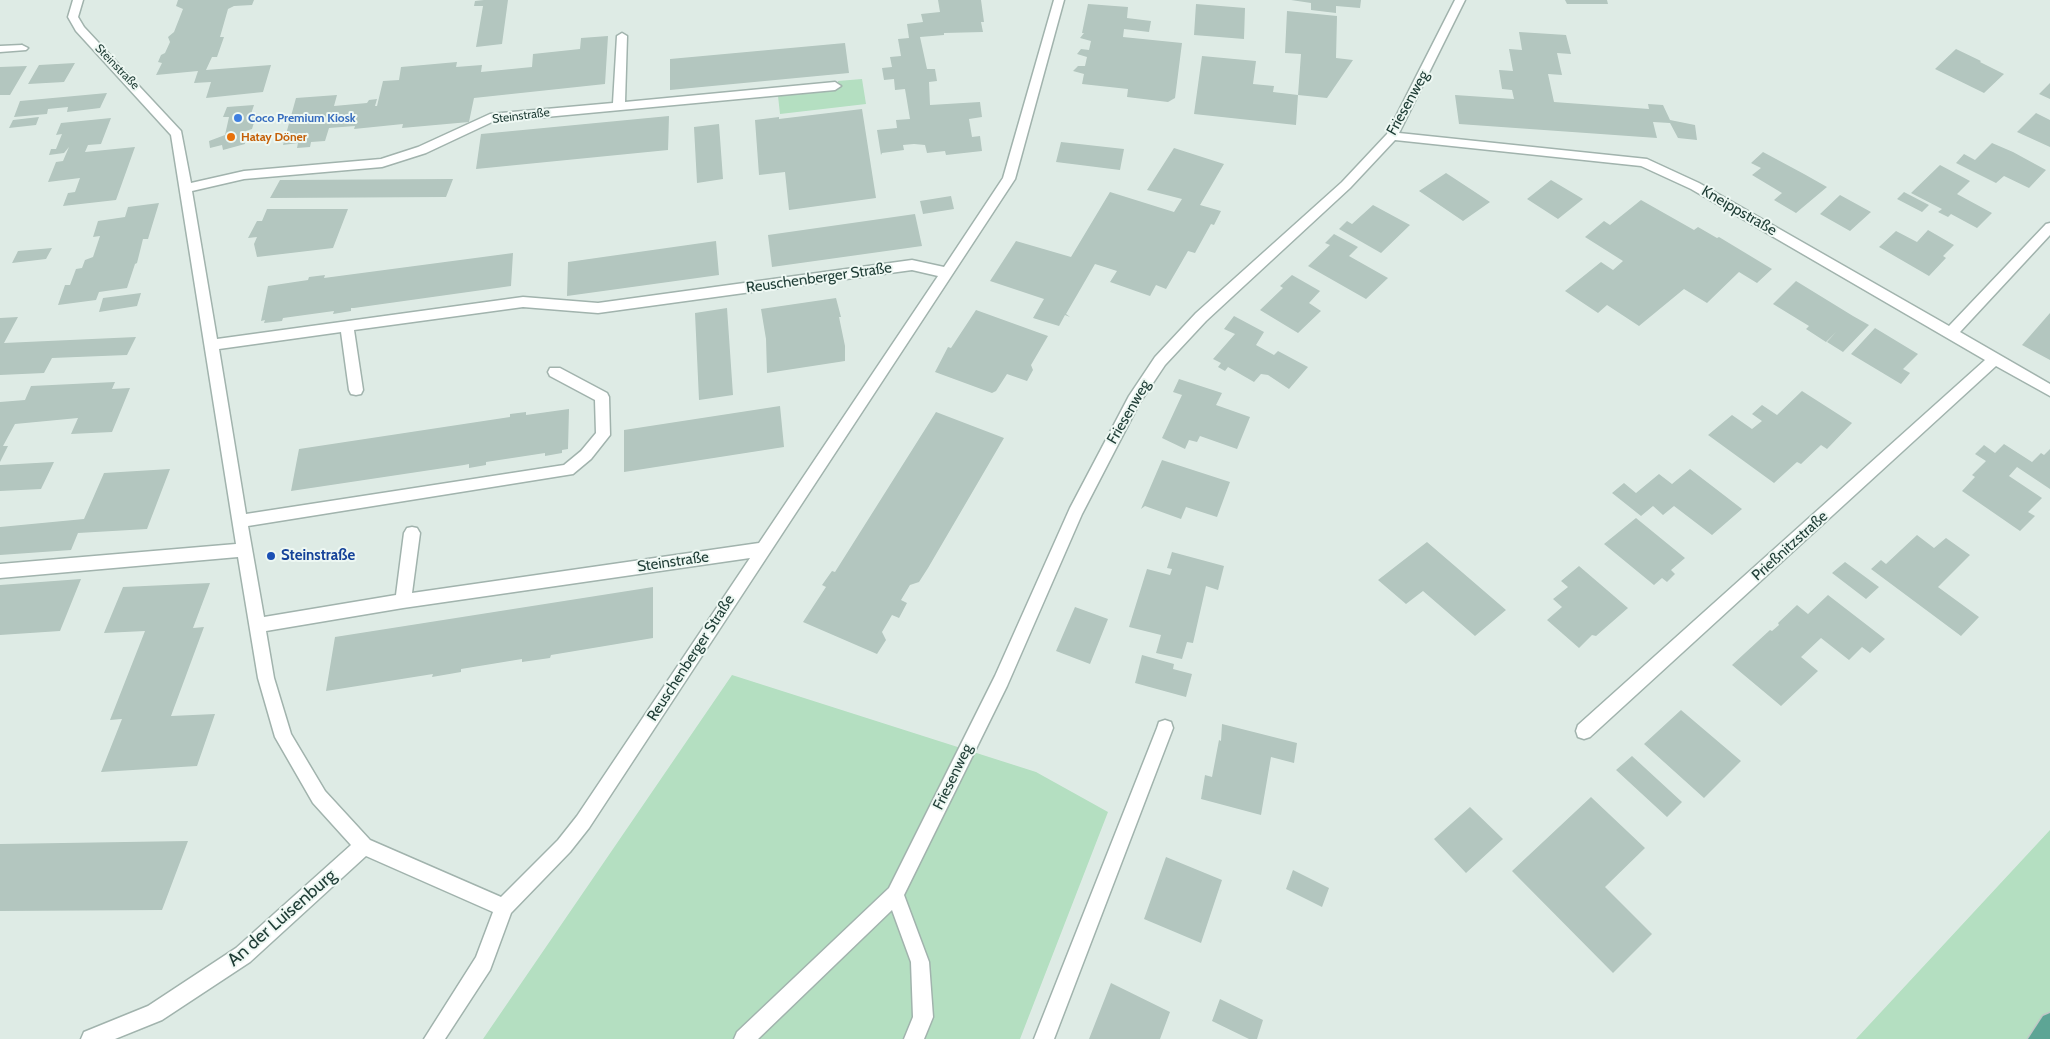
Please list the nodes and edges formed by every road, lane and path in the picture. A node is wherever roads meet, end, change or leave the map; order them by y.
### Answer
1 (78, 0) edge
2 (1059, 0) edge
3 (1460, 0) edge
4 (622, 36) dead end
5 (22, 48) dead end
6 (0, 49) edge
7 (836, 86) dead end
8 (619, 106) junction
9 (1392, 136) junction
10 (186, 188) junction
11 (2050, 227) edge
12 (947, 273) junction
13 (347, 326) junction
14 (1951, 333) junction
15 (212, 345) junction
16 (1995, 359) junction
17 (554, 372) dead end
18 (356, 390) dead end
19 (2050, 391) edge
20 (240, 521) junction
21 (412, 534) dead end
22 (763, 549) junction
23 (245, 550) junction
24 (0, 571) edge
25 (404, 601) junction
26 (257, 625) junction
27 (1165, 728) dead end
28 (1584, 732) dead end
29 (364, 846) junction
30 (895, 894) junction
31 (504, 907) junction
32 (2050, 1023) edge
33 (90, 1039) edge
34 (434, 1039) edge
35 (744, 1039) edge
36 (914, 1039) edge
37 (1044, 1039) edge
38 (2038, 1039) edge

1 - 10 street, Steinstraße
2 - 12 street, Reuschenberger Straße
3 - 9 street, Friesenweg
4 - 8 street
5 - 6 street
7 - 8 street, Steinstraße
8 - 10 street, Steinstraße
9 - 14 street, Kneippstraße
9 - 30 street, Friesenweg
10 - 15 street, Steinstraße
11 - 14 street
12 - 13 street, Reuschenberger Straße
12 - 22 street, Reuschenberger Straße
13 - 15 street
13 - 18 street
14 - 16 street, Kneippstraße
15 - 20 street, Steinstraße
16 - 19 street, Kneippstraße
16 - 28 street, Prießnitzstraße
17 - 20 street
20 - 23 street, Steinstraße
21 - 25 street
22 - 25 street, Steinstraße
22 - 31 street, Reuschenberger Straße
23 - 24 street
23 - 26 street, Steinstraße
25 - 26 street, Steinstraße
26 - 29 street, Steinstraße
27 - 37 street
29 - 31 street, Steinstraße
29 - 33 street, An der Luisenburg
30 - 35 street, Friesenweg
30 - 36 street
31 - 34 street, Reuschenberger Straße
32 - 38 main road

